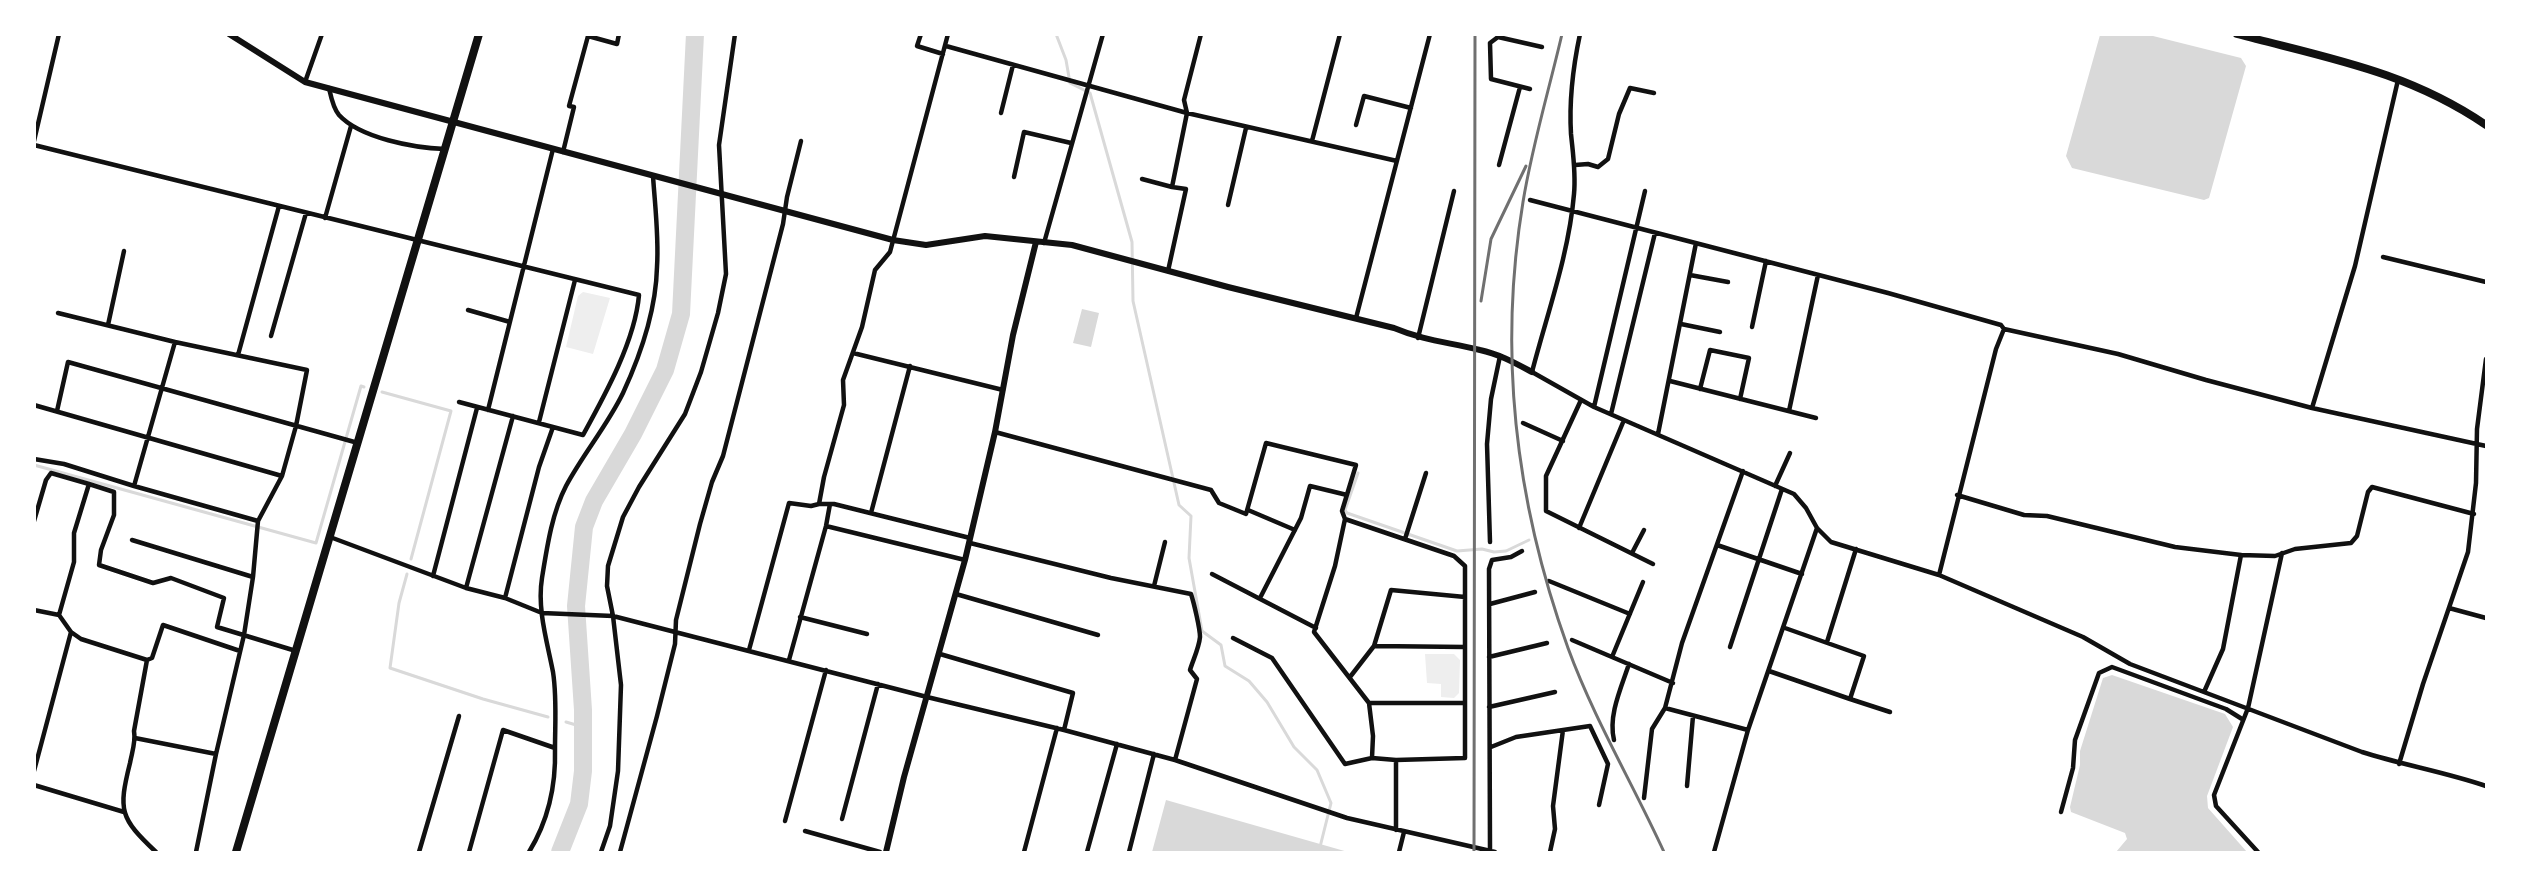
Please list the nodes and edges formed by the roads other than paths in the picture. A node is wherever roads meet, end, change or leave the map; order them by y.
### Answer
1 (59, 34) edge
2 (229, 34) edge
3 (322, 34) edge
4 (478, 34) edge
5 (619, 34) edge
6 (735, 34) edge
7 (921, 34) edge
8 (948, 34) edge
9 (1103, 34) edge
10 (1201, 34) edge
11 (1340, 34) edge
12 (1430, 34) edge
13 (1520, 34) edge
14 (1580, 34) edge
15 (2237, 34) edge
16 (2256, 37) edge
17 (1518, 42) junction
18 (945, 46) junction
19 (1542, 47) dead end
20 (943, 54) junction
21 (1013, 65) junction
22 (2398, 78) junction
23 (305, 81) junction
24 (1520, 87) junction
25 (329, 88) junction
26 (1087, 89) junction
27 (1530, 89) dead end
28 (1654, 93) dead end
29 (1411, 108) junction
30 (1001, 113) dead end
31 (1187, 113) junction
32 (453, 121) junction
33 (1356, 124) dead end
34 (2487, 125) edge
35 (351, 126) junction
36 (1246, 128) junction
37 (801, 141) dead end
38 (1312, 141) junction
39 (34, 143) edge
40 (1071, 143) junction
41 (445, 148) junction
42 (553, 149) junction
43 (563, 152) junction
44 (1397, 161) junction
45 (1499, 165) dead end
46 (1575, 165) junction
47 (654, 176) junction
48 (1014, 177) dead end
49 (1142, 179) dead end
50 (1172, 187) junction
51 (1454, 191) dead end
52 (1646, 191) dead end
53 (720, 194) junction
54 (1530, 200) dead end
55 (1228, 205) dead end
56 (279, 206) junction
57 (1572, 211) junction
58 (785, 212) junction
59 (306, 213) junction
60 (325, 218) junction
61 (1637, 228) junction
62 (1655, 233) junction
63 (893, 240) junction
64 (417, 241) junction
65 (1040, 242) junction
66 (1696, 243) junction
67 (124, 251) dead end
68 (2383, 257) dead end
69 (1766, 261) junction
70 (523, 267) junction
71 (1168, 271) junction
72 (1690, 275) junction
73 (1818, 275) junction
74 (575, 280) junction
75 (1728, 282) dead end
76 (2487, 282) edge
77 (468, 310) dead end
78 (58, 313) dead end
79 (1356, 318) junction
80 (510, 322) junction
81 (1681, 324) junction
82 (108, 326) junction
83 (1752, 327) dead end
84 (2004, 329) junction
85 (1720, 332) dead end
86 (271, 336) dead end
87 (1418, 338) junction
88 (175, 342) junction
89 (853, 353) junction
90 (238, 355) junction
91 (1500, 356) junction
92 (2487, 359) edge
93 (910, 366) junction
94 (1532, 372) junction
95 (1670, 381) junction
96 (162, 388) junction
97 (1700, 389) junction
98 (1003, 390) junction
99 (1740, 399) junction
100 (1581, 400) junction
101 (459, 402) dead end
102 (34, 405) edge
103 (1594, 407) junction
104 (477, 408) junction
105 (2312, 408) junction
106 (488, 410) junction
107 (57, 411) junction
108 (1789, 411) junction
109 (1611, 414) junction
110 (513, 416) junction
111 (1816, 418) dead end
112 (1624, 420) junction
113 (539, 422) junction
114 (1523, 423) dead end
115 (296, 426) junction
116 (553, 427) junction
117 (995, 432) junction
118 (1658, 434) junction
119 (148, 437) junction
120 (1563, 441) junction
121 (357, 443) junction
122 (2476, 443) junction
123 (2487, 446) edge
124 (1790, 453) dead end
125 (34, 459) edge
126 (1743, 471) junction
127 (1426, 473) dead end
128 (282, 476) junction
129 (89, 484) junction
130 (134, 486) junction
131 (1776, 486) junction
132 (1782, 489) junction
133 (1347, 495) junction
134 (1957, 495) junction
135 (819, 504) junction
136 (830, 504) junction
137 (1248, 510) junction
138 (871, 513) junction
139 (2474, 513) junction
140 (1345, 519) junction
141 (34, 521) edge
142 (258, 521) junction
143 (826, 526) junction
144 (1579, 528) junction
145 (1817, 528) junction
146 (1296, 530) junction
147 (1644, 530) dead end
148 (1406, 536) junction
149 (330, 537) junction
150 (132, 540) dead end
151 (970, 541) junction
152 (1165, 542) dead end
153 (1490, 542) dead end
154 (1717, 545) junction
155 (1856, 549) junction
156 (1522, 551) dead end
157 (1632, 553) junction
158 (2282, 553) junction
159 (2241, 555) junction
160 (966, 560) junction
161 (1759, 560) junction
162 (1653, 564) dead end
163 (1212, 574) dead end
164 (1802, 574) junction
165 (1939, 575) junction
166 (432, 576) junction
167 (253, 578) junction
168 (1549, 581) dead end
169 (1643, 582) dead end
170 (1154, 586) junction
171 (466, 588) junction
172 (1535, 592) dead end
173 (956, 594) junction
174 (1465, 597) junction
175 (505, 598) junction
176 (1260, 598) junction
177 (1490, 604) junction
178 (2450, 608) junction
179 (34, 610) edge
180 (545, 614) junction
181 (1630, 614) junction
182 (59, 615) junction
183 (610, 616) junction
184 (800, 617) junction
185 (2487, 618) edge
186 (1316, 627) junction
187 (1785, 628) junction
188 (674, 631) junction
189 (70, 632) junction
190 (867, 634) dead end
191 (244, 635) junction
192 (1098, 635) dead end
193 (1233, 638) dead end
194 (1572, 640) dead end
195 (1827, 642) junction
196 (1547, 644) dead end
197 (1374, 646) junction
198 (1465, 647) junction
199 (1730, 647) dead end
200 (749, 650) junction
201 (240, 651) junction
202 (296, 651) junction
203 (940, 654) junction
204 (1489, 657) junction
205 (1612, 657) junction
206 (147, 660) junction
207 (789, 660) junction
208 (1629, 664) junction
209 (826, 670) junction
210 (1769, 671) junction
211 (1350, 676) junction
212 (1673, 683) junction
213 (878, 684) junction
214 (1555, 692) dead end
215 (2204, 692) junction
216 (927, 697) junction
217 (1850, 699) junction
218 (1369, 703) junction
219 (1464, 703) junction
220 (1489, 707) junction
221 (1665, 708) junction
222 (2248, 708) junction
223 (1890, 712) dead end
224 (459, 716) dead end
225 (1693, 716) junction
226 (2242, 719) junction
227 (1057, 728) junction
228 (1064, 730) junction
229 (1563, 730) junction
230 (1748, 730) junction
231 (135, 738) junction
232 (1614, 740) dead end
233 (1117, 744) junction
234 (1491, 747) junction
235 (555, 748) junction
236 (216, 754) junction
237 (1154, 754) junction
238 (1372, 758) junction
239 (1175, 760) junction
240 (1396, 760) junction
241 (2399, 764) junction
242 (34, 771) edge
243 (1687, 786) dead end
244 (2487, 786) edge
245 (35, 788) edge
246 (1644, 798) dead end
247 (1599, 805) dead end
248 (124, 812) junction
249 (2061, 812) dead end
250 (842, 819) dead end
251 (784, 821) dead end
252 (1396, 830) junction
253 (805, 831) dead end
254 (1404, 831) junction
255 (156, 852) edge
256 (196, 852) edge
257 (236, 852) edge
258 (419, 852) edge
259 (469, 852) edge
260 (529, 852) edge
261 (601, 852) edge
262 (620, 852) edge
263 (880, 852) edge
264 (886, 852) edge
265 (1024, 852) edge
266 (1087, 852) edge
267 (1129, 852) edge
268 (1399, 852) edge
269 (1493, 852) edge
270 (1550, 852) edge
271 (1713, 852) edge
272 (2258, 852) edge

1 - 39 street
2 - 23 street
3 - 23 street
4 - 32 main road
5 - 43 street
6 - 53 street
7 - 20 street
8 - 18 street
9 - 26 street
10 - 31 street
11 - 38 street
12 - 29 street
13 - 17 street
14 - 46 street
15 - 16 main road
16 - 22 main road
17 - 19 street
17 - 24 street
18 - 20 street
18 - 21 street
20 - 63 street
21 - 26 street
21 - 30 street
22 - 34 main road
22 - 105 street
23 - 25 street
24 - 27 street
24 - 45 street
25 - 32 street
25 - 35 street
26 - 31 street
26 - 40 street
28 - 46 street
29 - 33 street
29 - 44 street
31 - 36 street
31 - 50 street
32 - 41 main road
32 - 42 street
35 - 41 street
35 - 60 street
36 - 38 street
36 - 55 street
37 - 58 street
38 - 44 street
39 - 56 street
40 - 48 street
40 - 65 street
41 - 64 main road
42 - 43 street
42 - 70 street
43 - 47 street
44 - 79 street
46 - 57 street
47 - 53 street
47 - 180 street
49 - 50 street
50 - 71 street
51 - 87 street
52 - 61 street
53 - 58 street
53 - 183 street
54 - 57 street
56 - 59 street
56 - 90 street
57 - 61 street
57 - 94 street
58 - 63 street
58 - 188 street
59 - 60 street
59 - 86 street
60 - 64 street
61 - 62 street
61 - 103 street
62 - 66 street
62 - 109 street
63 - 65 street
63 - 89 street
64 - 70 street
64 - 121 main road
65 - 71 street
65 - 98 street
66 - 69 street
66 - 72 street
67 - 82 street
68 - 76 street
69 - 73 street
69 - 83 street
70 - 74 street
70 - 80 street
71 - 79 street
72 - 75 street
72 - 81 street
73 - 84 street
73 - 108 street
74 - 113 street
74 - 116 street
77 - 80 street
78 - 82 street
79 - 87 street
80 - 106 street
81 - 85 street
81 - 95 street
82 - 88 street
84 - 105 street
84 - 134 street
87 - 91 street
88 - 90 street
88 - 96 street
89 - 93 street
89 - 135 street
90 - 115 street
91 - 94 street
91 - 153 street
92 - 122 street
93 - 98 street
93 - 138 street
94 - 100 street
95 - 97 street
95 - 118 street
96 - 107 street
96 - 115 street
96 - 119 street
97 - 99 street
97 - 99 street
98 - 117 street
99 - 108 street
100 - 103 street
100 - 120 street
101 - 104 street
102 - 107 street
103 - 109 street
104 - 106 street
104 - 166 street
105 - 122 street
106 - 110 street
107 - 119 street
108 - 111 street
109 - 112 street
110 - 113 street
110 - 171 street
112 - 118 street
112 - 144 street
113 - 116 street
114 - 120 street
115 - 121 street
115 - 128 street
116 - 175 street
117 - 137 street
117 - 151 street
118 - 126 street
119 - 128 street
119 - 130 street
120 - 144 street
121 - 149 main road
122 - 123 street
122 - 139 street
124 - 131 street
125 - 130 street
126 - 131 street
126 - 154 street
127 - 148 street
128 - 142 street
129 - 141 street
129 - 182 street
129 - 191 street
130 - 142 street
131 - 132 street
132 - 145 street
132 - 161 street
133 - 137 street
133 - 140 street
133 - 146 street
134 - 159 street
134 - 165 street
135 - 136 street
135 - 200 street
136 - 138 street
136 - 143 street
137 - 146 street
138 - 151 street
139 - 158 street
139 - 178 street
140 - 148 street
140 - 186 street
142 - 167 street
143 - 160 street
143 - 184 street
144 - 157 street
145 - 155 street
145 - 164 street
146 - 176 street
147 - 157 street
148 - 174 street
149 - 166 street
149 - 202 main road
150 - 167 street
151 - 160 street
151 - 170 street
152 - 170 street
154 - 161 street
154 - 212 street
155 - 165 street
155 - 195 street
156 - 177 street
157 - 162 street
158 - 159 street
158 - 222 street
159 - 215 street
160 - 173 street
161 - 164 street
161 - 199 street
163 - 176 street
164 - 187 street
165 - 215 street
166 - 171 street
167 - 191 street
168 - 181 street
169 - 181 street
170 - 239 street
171 - 175 street
172 - 177 street
173 - 192 street
173 - 203 street
174 - 197 street
174 - 198 street
175 - 180 street
176 - 186 street
177 - 204 street
178 - 185 street
178 - 241 street
179 - 182 street
180 - 183 street
180 - 235 street
181 - 205 street
182 - 189 street
183 - 188 street
183 - 261 street
184 - 190 street
184 - 207 street
186 - 211 street
187 - 195 street
187 - 210 street
188 - 200 street
188 - 262 street
189 - 206 street
189 - 242 street
191 - 201 street
191 - 202 street
193 - 238 street
194 - 205 street
195 - 217 street
196 - 204 street
197 - 198 street
197 - 211 street
198 - 219 street
200 - 207 street
201 - 206 street
201 - 236 street
202 - 257 main road
203 - 216 street
203 - 228 street
204 - 220 street
205 - 208 street
206 - 231 street
207 - 209 street
208 - 212 street
208 - 232 street
209 - 213 street
209 - 251 street
210 - 217 street
210 - 230 street
211 - 218 street
212 - 221 street
213 - 216 street
213 - 250 street
214 - 220 street
215 - 222 street
216 - 227 street
216 - 264 street
217 - 223 street
218 - 219 street
218 - 238 street
219 - 240 street
220 - 234 street
221 - 225 street
221 - 246 street
222 - 226 street
222 - 241 street
224 - 258 street
225 - 230 street
225 - 243 street
226 - 249 street
226 - 272 street
227 - 228 street
227 - 265 street
228 - 233 street
229 - 234 street
229 - 247 street
229 - 270 street
230 - 271 street
231 - 236 street
231 - 248 street
233 - 237 street
233 - 266 street
234 - 269 street
235 - 259 street
235 - 260 street
236 - 256 street
237 - 239 street
237 - 267 street
238 - 240 street
239 - 252 street
240 - 252 street
241 - 244 street
245 - 248 street
248 - 255 street
252 - 254 street
253 - 263 street
254 - 268 street
254 - 269 street

